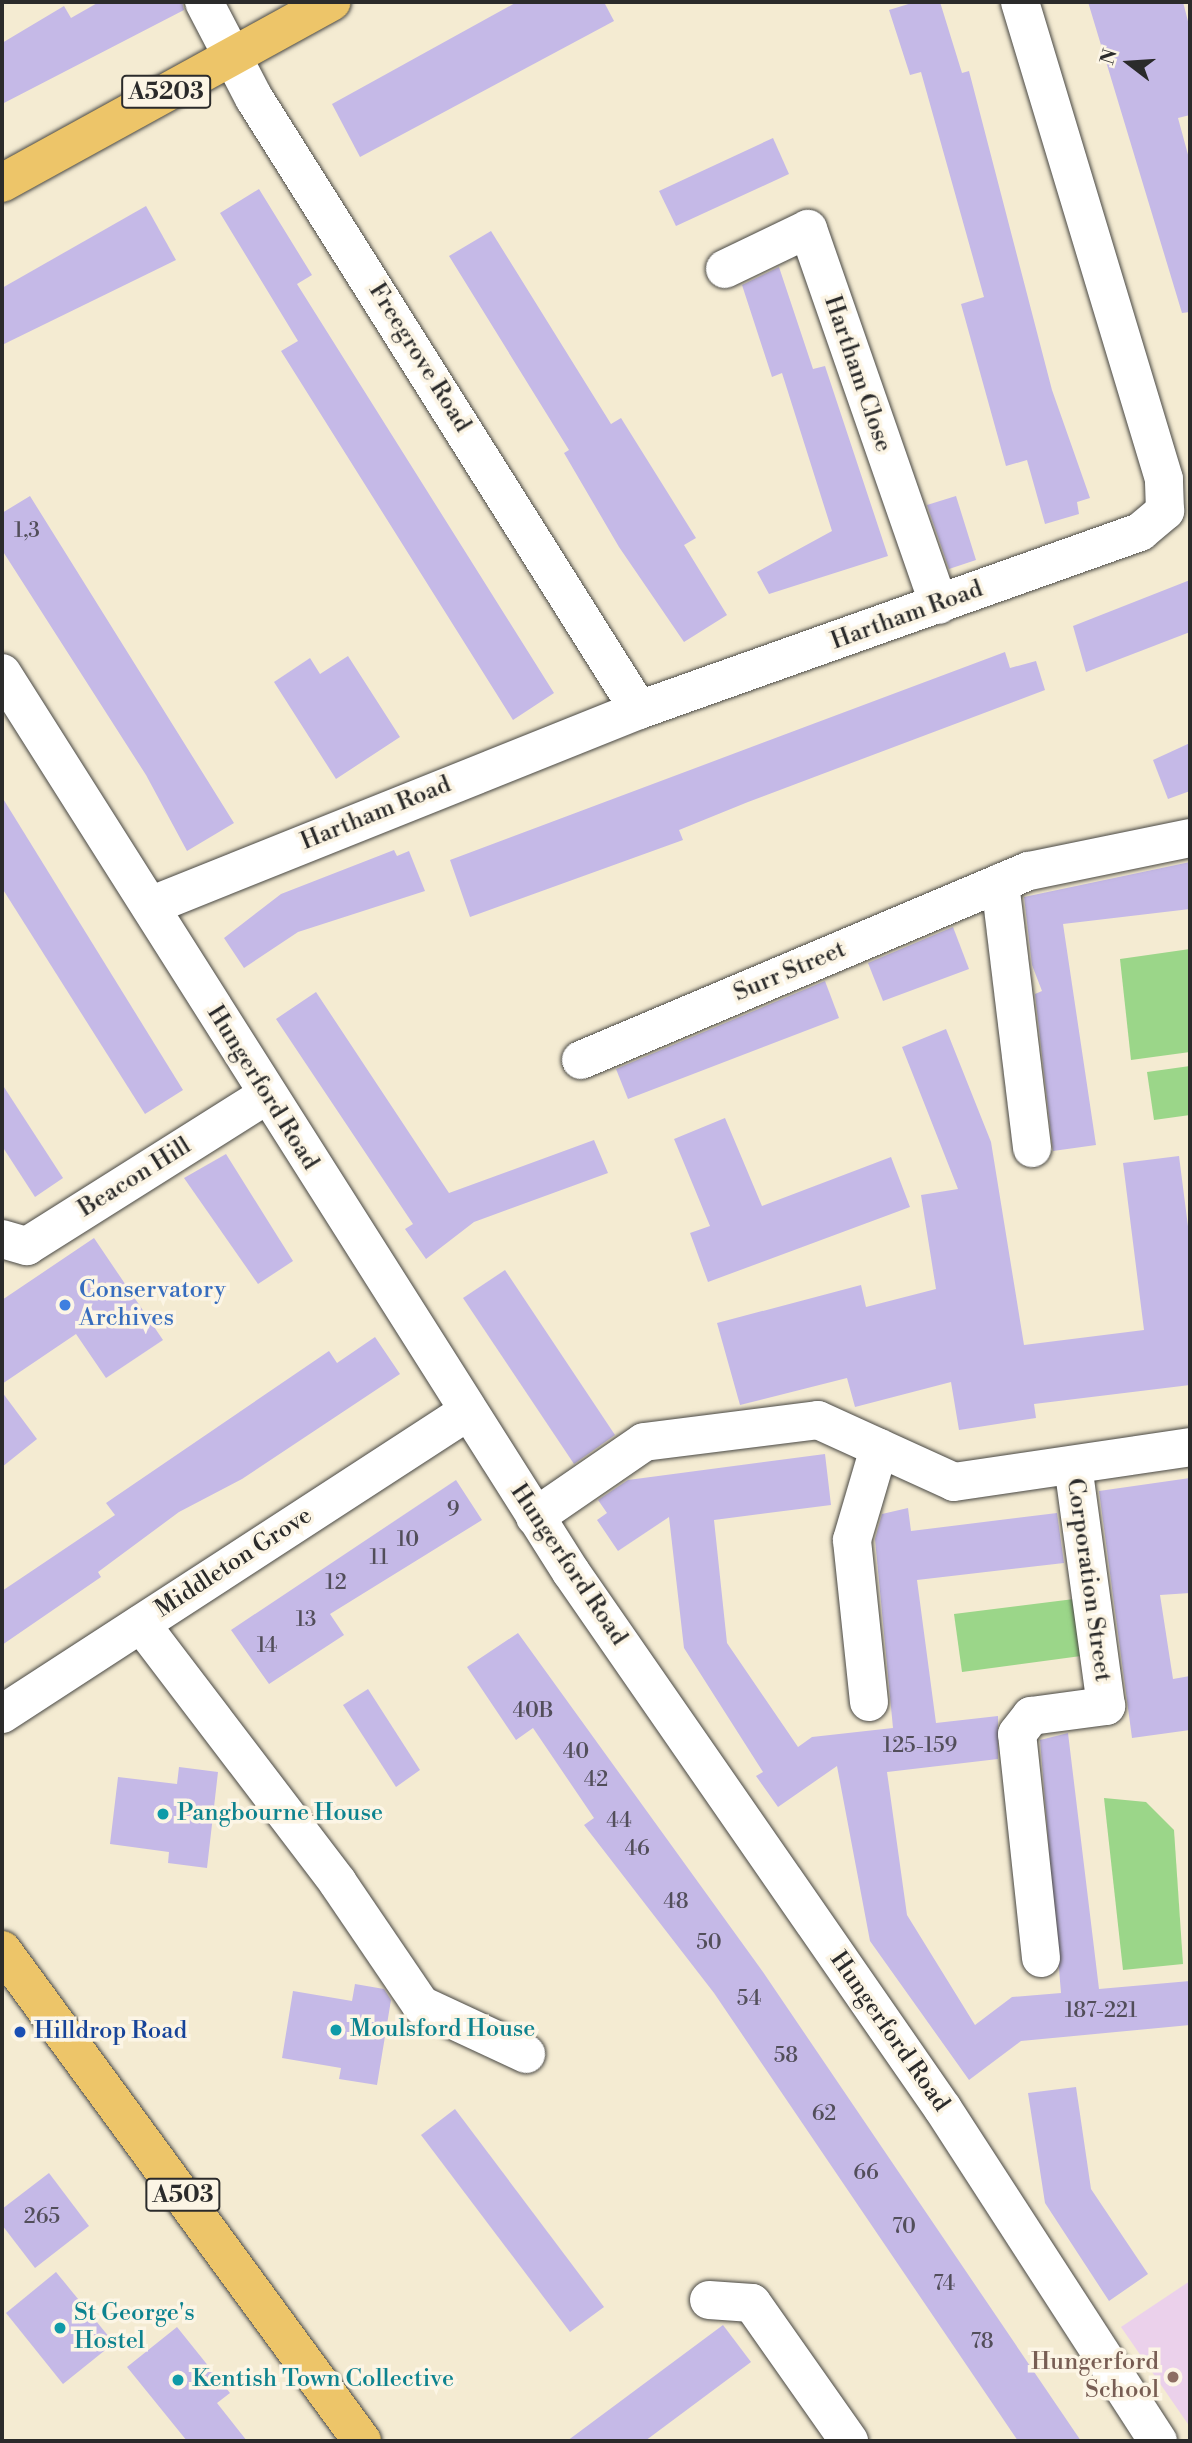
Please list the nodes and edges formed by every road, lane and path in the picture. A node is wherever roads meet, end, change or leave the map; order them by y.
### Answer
1 (204, 2) edge
2 (331, 2) edge
3 (1020, 2) edge
4 (232, 56) junction
5 (2, 183) edge
6 (725, 269) dead end
7 (939, 605) junction
8 (2, 673) edge
9 (639, 710) junction
10 (1190, 838) edge
11 (1000, 883) junction
12 (150, 906) junction
13 (581, 1060) dead end
14 (265, 1096) junction
15 (1032, 1149) dead end
16 (2, 1239) edge
17 (467, 1412) junction
18 (1190, 1447) edge
19 (879, 1448) junction
20 (1073, 1465) junction
21 (535, 1517) junction
22 (141, 1624) junction
23 (869, 1702) dead end
24 (2, 1714) edge
25 (2, 1950) edge
26 (1041, 1958) dead end
27 (526, 2054) dead end
28 (709, 2300) dead end
29 (362, 2441) edge
30 (849, 2441) edge
31 (1158, 2441) edge

1 - 4 street, Freegrove Road
2 - 4 main road, A5203
3 - 7 street, Hartham Road
4 - 5 main road, A5203
4 - 9 street, Freegrove Road
6 - 7 street, Hartham Close
7 - 9 street, Hartham Road
8 - 12 street, Hungerford Road
9 - 12 street, Hartham Road
10 - 11 street, Surr Street
11 - 13 street, Surr Street
11 - 15 street
12 - 14 street, Hungerford Road
14 - 16 street, Beacon Hill
14 - 17 street, Hungerford Road
17 - 21 street, Hungerford Road
17 - 22 street, Middleton Grove
18 - 20 street, Corporation Street
19 - 20 street, Corporation Street
19 - 21 street, Corporation Street
19 - 23 street
20 - 26 street, Corporation Street
21 - 31 street, Hungerford Road
22 - 24 street, Middleton Grove
22 - 27 street
25 - 29 main road, A503
28 - 30 street

